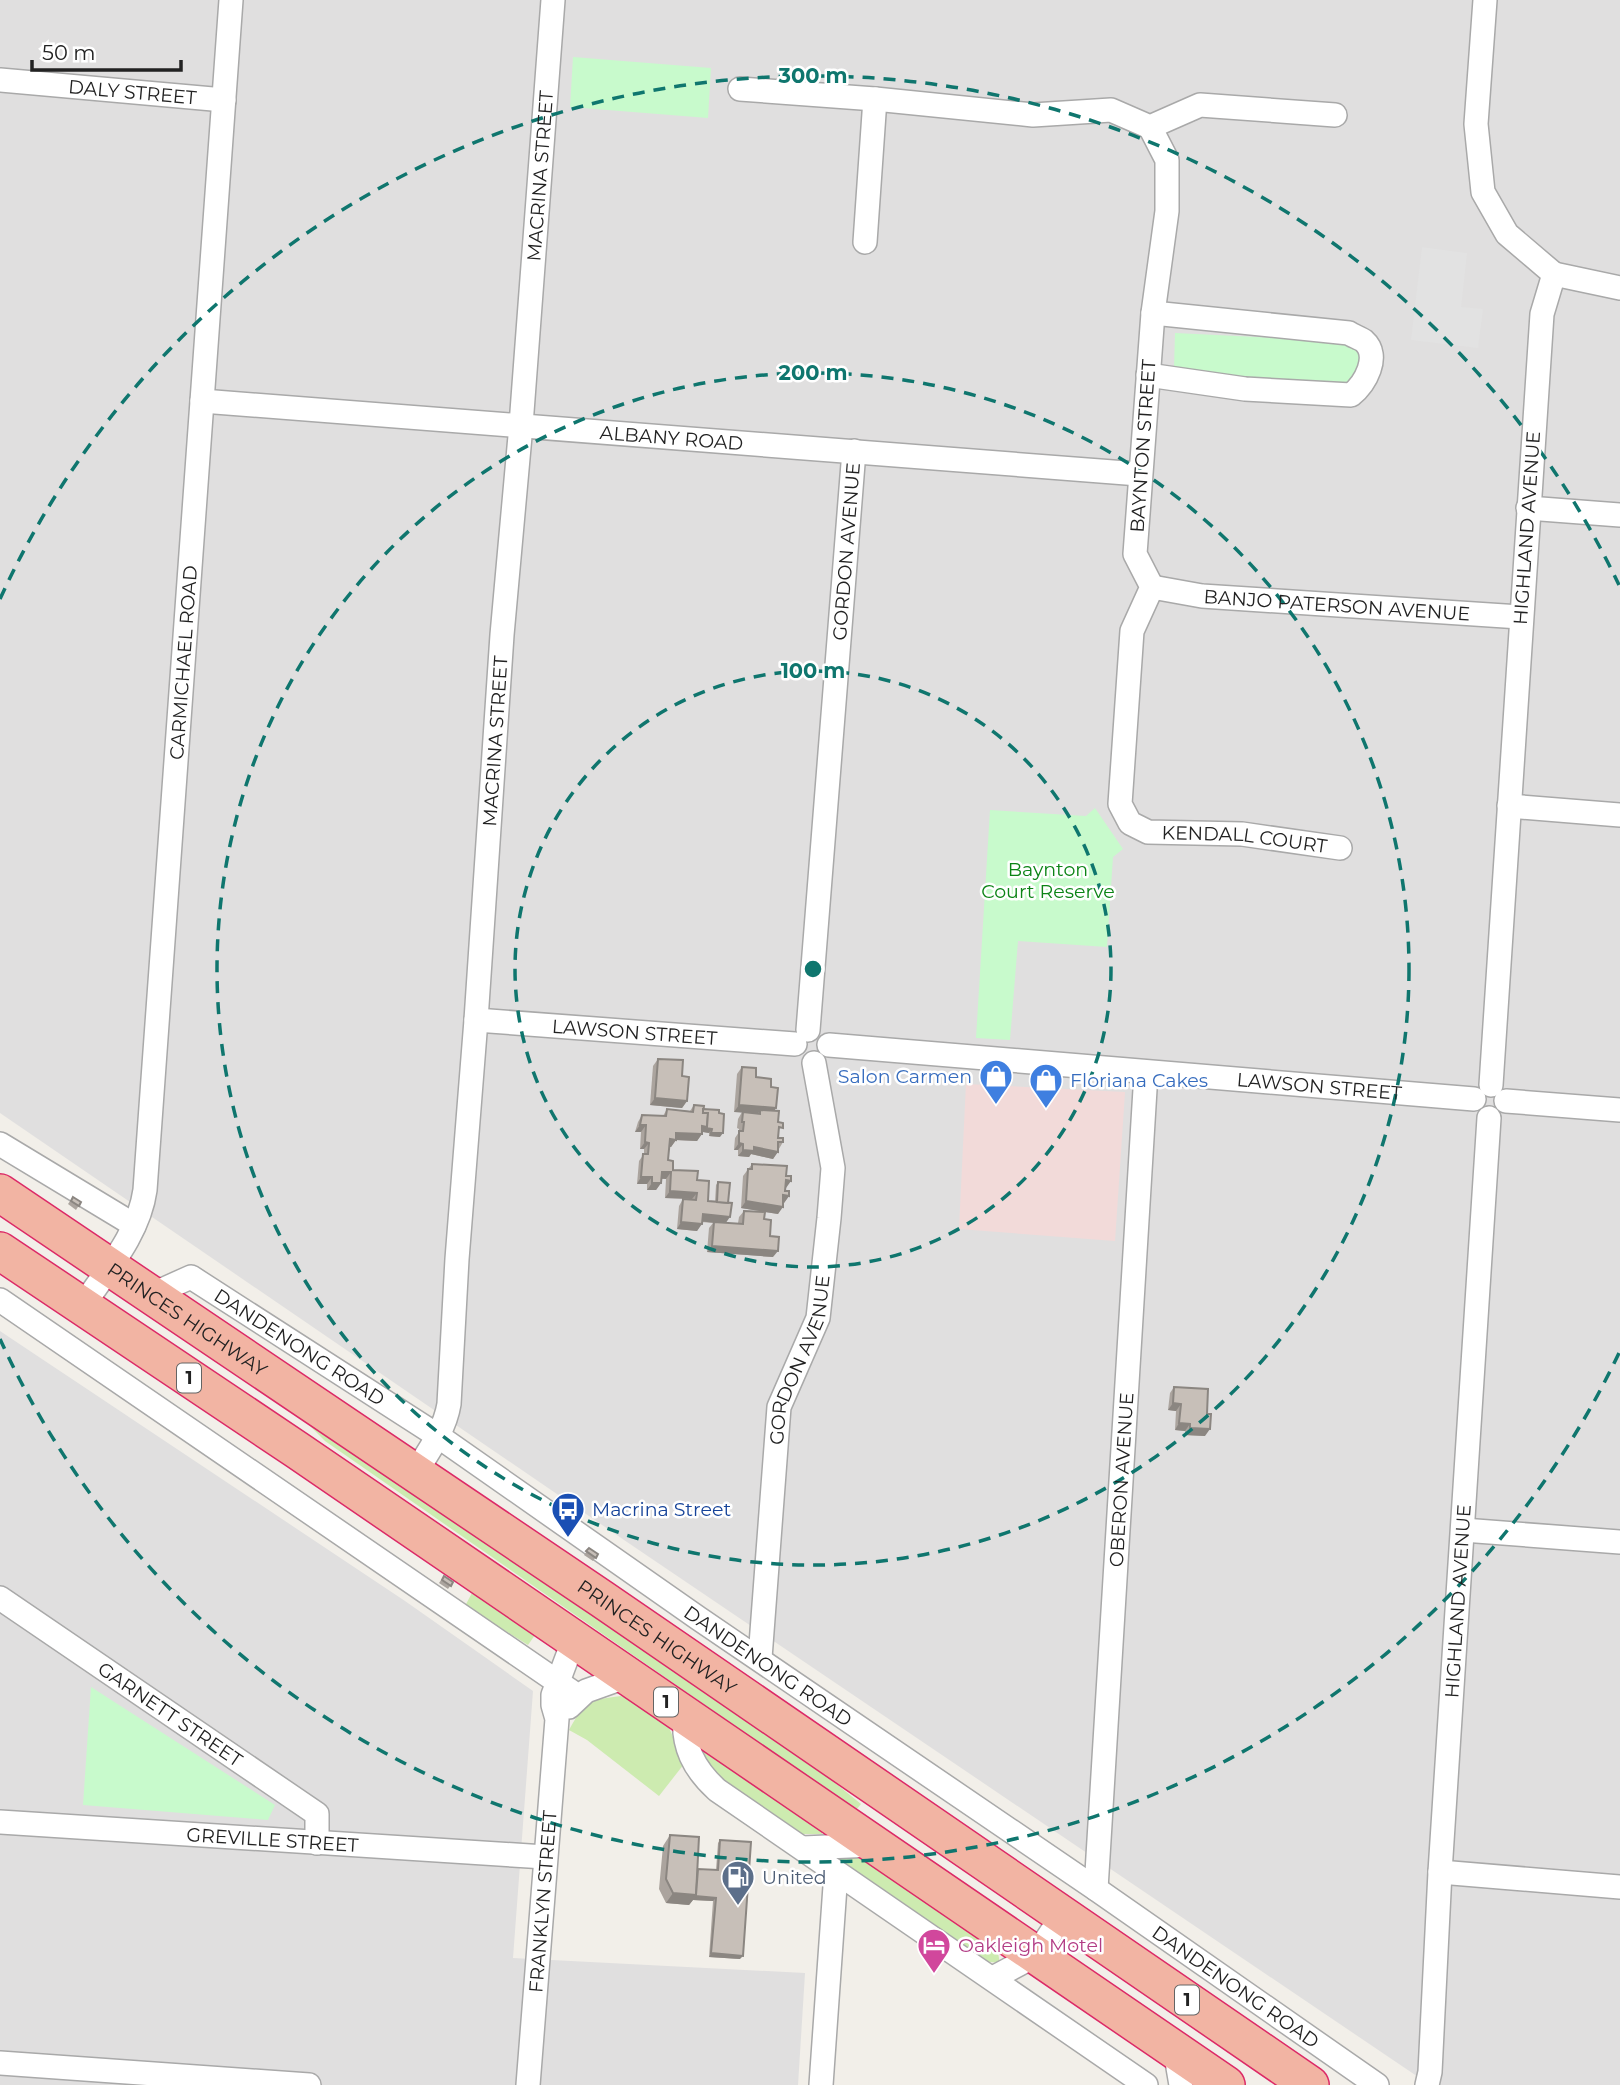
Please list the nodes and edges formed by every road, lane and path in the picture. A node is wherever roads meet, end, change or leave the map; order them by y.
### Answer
1 (231, 0) edge
2 (553, 0) edge
3 (1485, 0) edge
4 (0, 80) edge
5 (740, 89) dead end
6 (875, 99) junction
7 (224, 100) junction
8 (1335, 115) dead end
9 (1150, 127) junction
10 (865, 242) dead end
11 (1554, 274) junction
12 (1620, 288) edge
13 (1153, 313) junction
14 (1148, 375) junction
15 (202, 401) junction
16 (521, 425) junction
17 (853, 451) junction
18 (1139, 474) junction
19 (1528, 508) junction
20 (1620, 515) edge
21 (1152, 587) junction
22 (1520, 617) junction
23 (1509, 806) junction
24 (1620, 815) edge
25 (1340, 848) dead end
26 (476, 1020) junction
27 (802, 1037) junction
28 (829, 1045) junction
29 (814, 1063) junction
30 (1146, 1073) junction
31 (1490, 1095) junction
32 (1620, 1110) edge
33 (0, 1144) edge
34 (0, 1193) edge
35 (134, 1225) junction
36 (0, 1251) edge
37 (109, 1267) junction
38 (152, 1295) junction
39 (0, 1300) edge
40 (82, 1307) junction
41 (438, 1436) junction
42 (415, 1473) junction
43 (1463, 1530) junction
44 (1620, 1542) edge
45 (0, 1598) edge
46 (574, 1639) junction
47 (760, 1658) junction
48 (628, 1676) junction
49 (557, 1682) junction
50 (578, 1696) junction
51 (685, 1715) junction
52 (557, 1719) junction
53 (0, 1822) edge
54 (317, 1843) junction
55 (876, 1844) junction
56 (803, 1848) junction
57 (545, 1857) junction
58 (836, 1872) junction
59 (1440, 1872) junction
60 (1620, 1887) edge
61 (1096, 1889) junction
62 (1063, 1915) junction
63 (1036, 1955) junction
64 (993, 1978) junction
65 (1175, 2050) junction
66 (0, 2063) edge
67 (309, 2085) edge
68 (528, 2085) edge
69 (821, 2085) edge
70 (1146, 2085) edge
71 (1181, 2085) edge
72 (1226, 2085) edge
73 (1310, 2085) edge
74 (1377, 2085) edge
75 (1427, 2085) edge

1 - 7 street, CARMICHAEL ROAD
2 - 16 street, MACRINA STREET
3 - 11 street
4 - 7 street, DALY STREET
5 - 6 street
6 - 9 street
6 - 10 street
7 - 15 street, CARMICHAEL ROAD
8 - 9 street
9 - 13 street, BAYNTON STREET
11 - 12 street
11 - 19 street, HIGHLAND AVENUE
13 - 14 street, BAYNTON STREET
13 - 14 street
14 - 18 street, BAYNTON STREET
15 - 16 street, ALBANY ROAD
15 - 35 street, CARMICHAEL ROAD
16 - 17 street, ALBANY ROAD
16 - 26 street, MACRINA STREET
17 - 18 street, ALBANY ROAD
17 - 27 street, GORDON AVENUE
18 - 21 street, BAYNTON STREET
19 - 20 street
19 - 22 street, HIGHLAND AVENUE
21 - 22 street, BANJO PATERSON AVENUE
21 - 25 street, KENDALL COURT
22 - 23 street, HIGHLAND AVENUE
23 - 24 street
23 - 31 street, HIGHLAND AVENUE
26 - 27 street, LAWSON STREET
26 - 41 street, MACRINA STREET
27 - 28 street
27 - 29 street
28 - 29 street
28 - 30 street, LAWSON STREET
29 - 47 street, GORDON AVENUE
30 - 31 street, LAWSON STREET
30 - 61 street, OBERON AVENUE
31 - 32 street, LAWSON STREET
31 - 43 street, HIGHLAND AVENUE
33 - 35 street
34 - 37 highway, PRINCES HIGHWAY / 1
35 - 37 street, CARMICHAEL ROAD
36 - 40 highway, 1
37 - 38 highway, PRINCES HIGHWAY / 1
37 - 40 street, CARMICHAEL ROAD
38 - 41 street, DANDENONG ROAD
38 - 42 highway, PRINCES HIGHWAY / 1
39 - 49 street
40 - 46 highway, 1
41 - 42 street, MACRINA STREET
41 - 47 street, DANDENONG ROAD
42 - 62 highway, PRINCES HIGHWAY / 1
43 - 44 street
43 - 59 street, HIGHLAND AVENUE
45 - 54 street, GARNETT STREET
46 - 48 highway, 1
46 - 49 street, FRANKLYN STREET
47 - 61 street, DANDENONG ROAD
48 - 50 street
48 - 51 highway, 1
49 - 50 street
49 - 52 street, FRANKLYN STREET
50 - 52 street
51 - 55 highway, 1
51 - 56 street
52 - 57 street, FRANKLYN STREET
53 - 54 street, GREVILLE STREET
54 - 57 street, GREVILLE STREET
55 - 56 street
55 - 63 highway, 1
56 - 58 street
57 - 68 street, FRANKLYN STREET
58 - 64 street
58 - 69 street
59 - 60 street
59 - 75 street, HIGHLAND AVENUE
61 - 74 street, DANDENONG ROAD
62 - 63 street
62 - 73 highway, PRINCES HIGHWAY / 1
63 - 64 street
63 - 65 highway, 1
64 - 70 street
65 - 71 street
65 - 72 highway, 1
66 - 67 street

